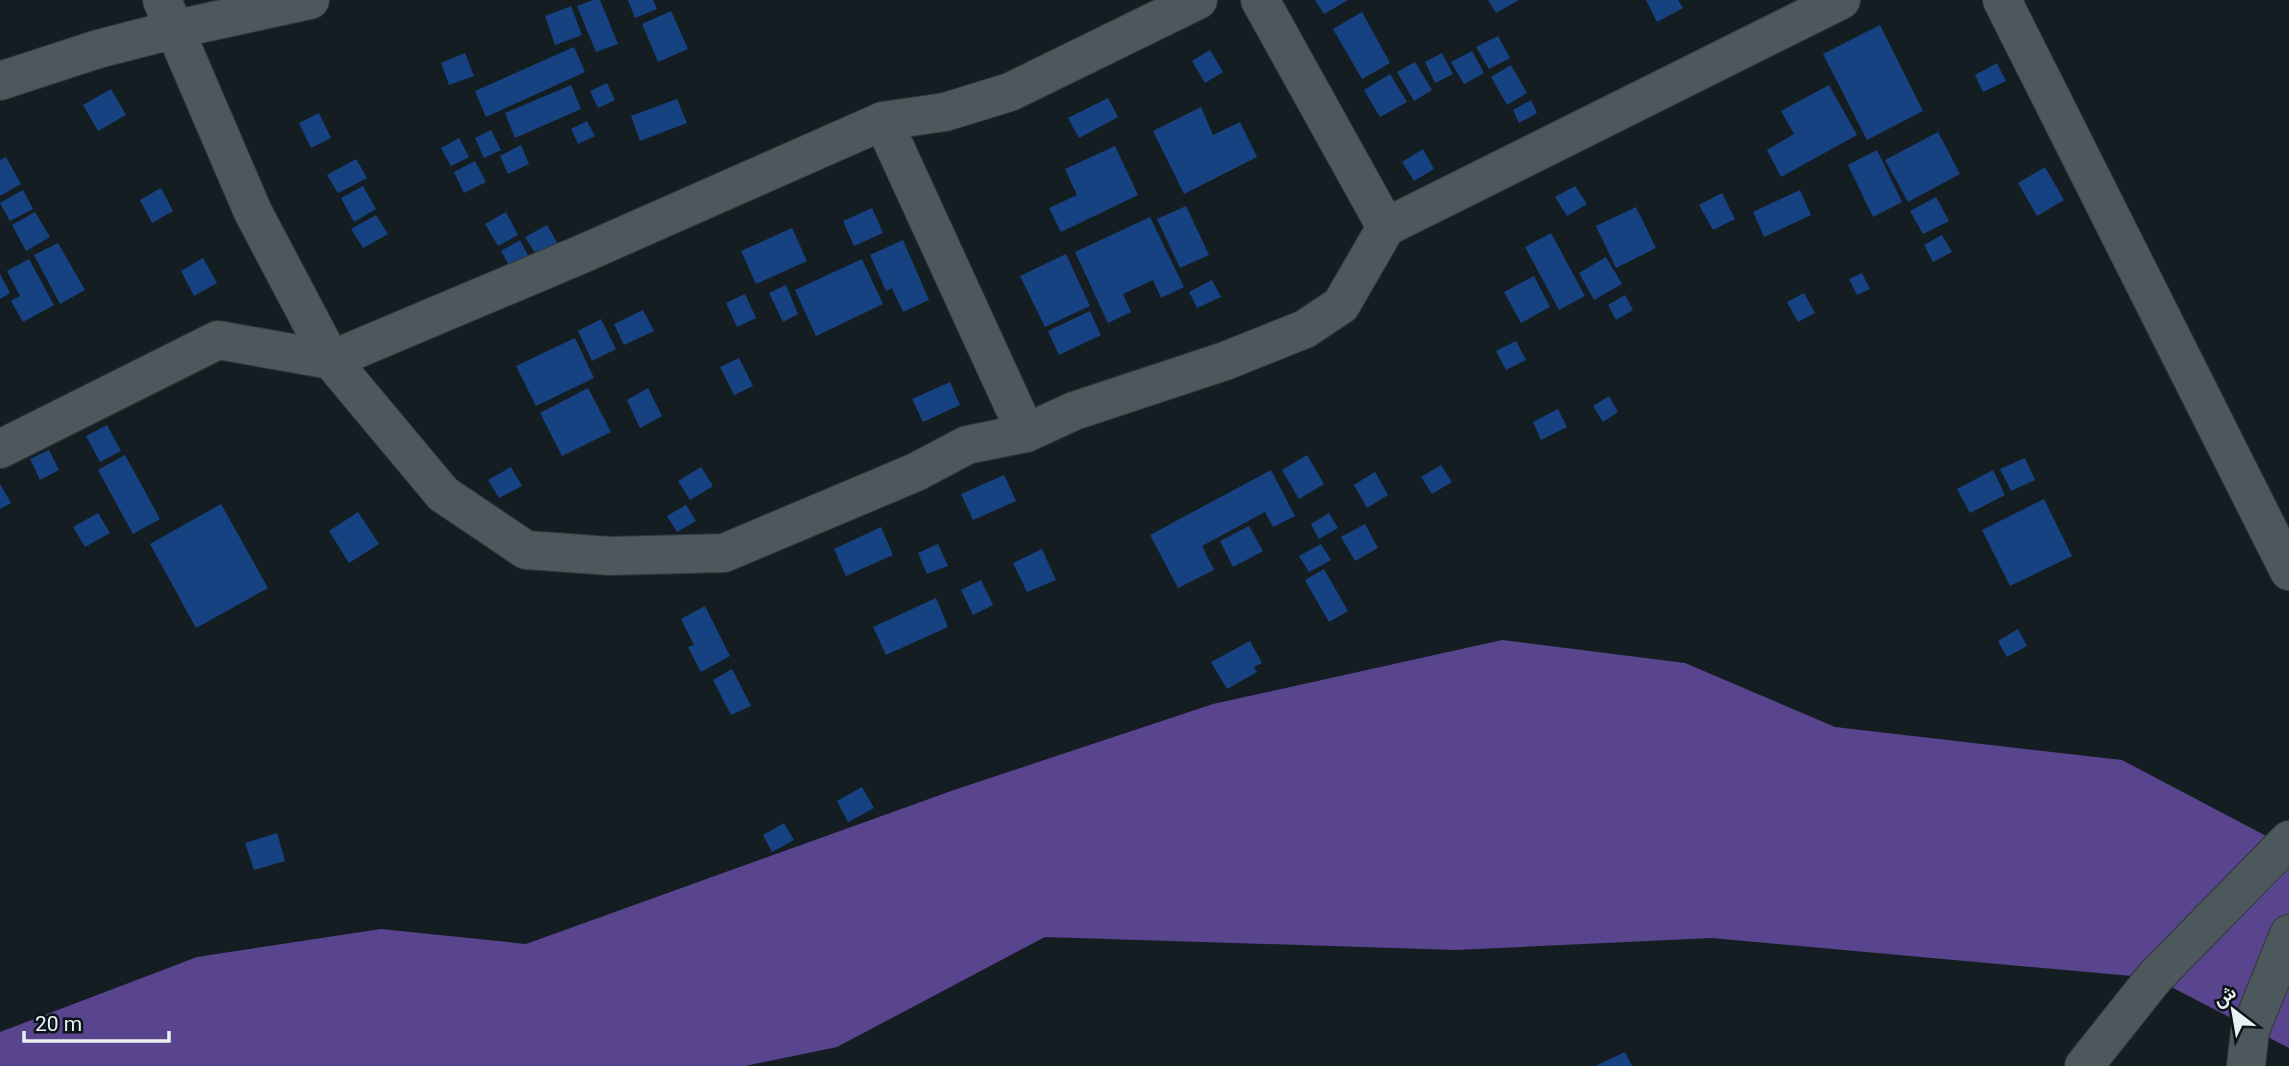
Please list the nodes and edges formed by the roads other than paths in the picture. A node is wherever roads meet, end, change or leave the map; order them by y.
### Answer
1 (310, 0) edge
2 (1198, 0) edge
3 (1260, 0) edge
4 (1841, 0) edge
5 (2001, 0) edge
6 (169, 14) edge
7 (0, 80) edge
8 (883, 121) junction
9 (1386, 227) junction
10 (331, 360) junction
11 (1026, 433) junction
12 (0, 449) edge
13 (2287, 565) edge
14 (2289, 840) edge
15 (2289, 934) edge
16 (2084, 1066) edge
17 (2245, 1066) edge

1 - 6 street
2 - 8 street
3 - 9 street
4 - 9 street
5 - 13 street
6 - 7 street
6 - 10 street
8 - 10 street
8 - 11 street
9 - 11 street
10 - 11 street
10 - 12 street
14 - 16 street
15 - 17 street

